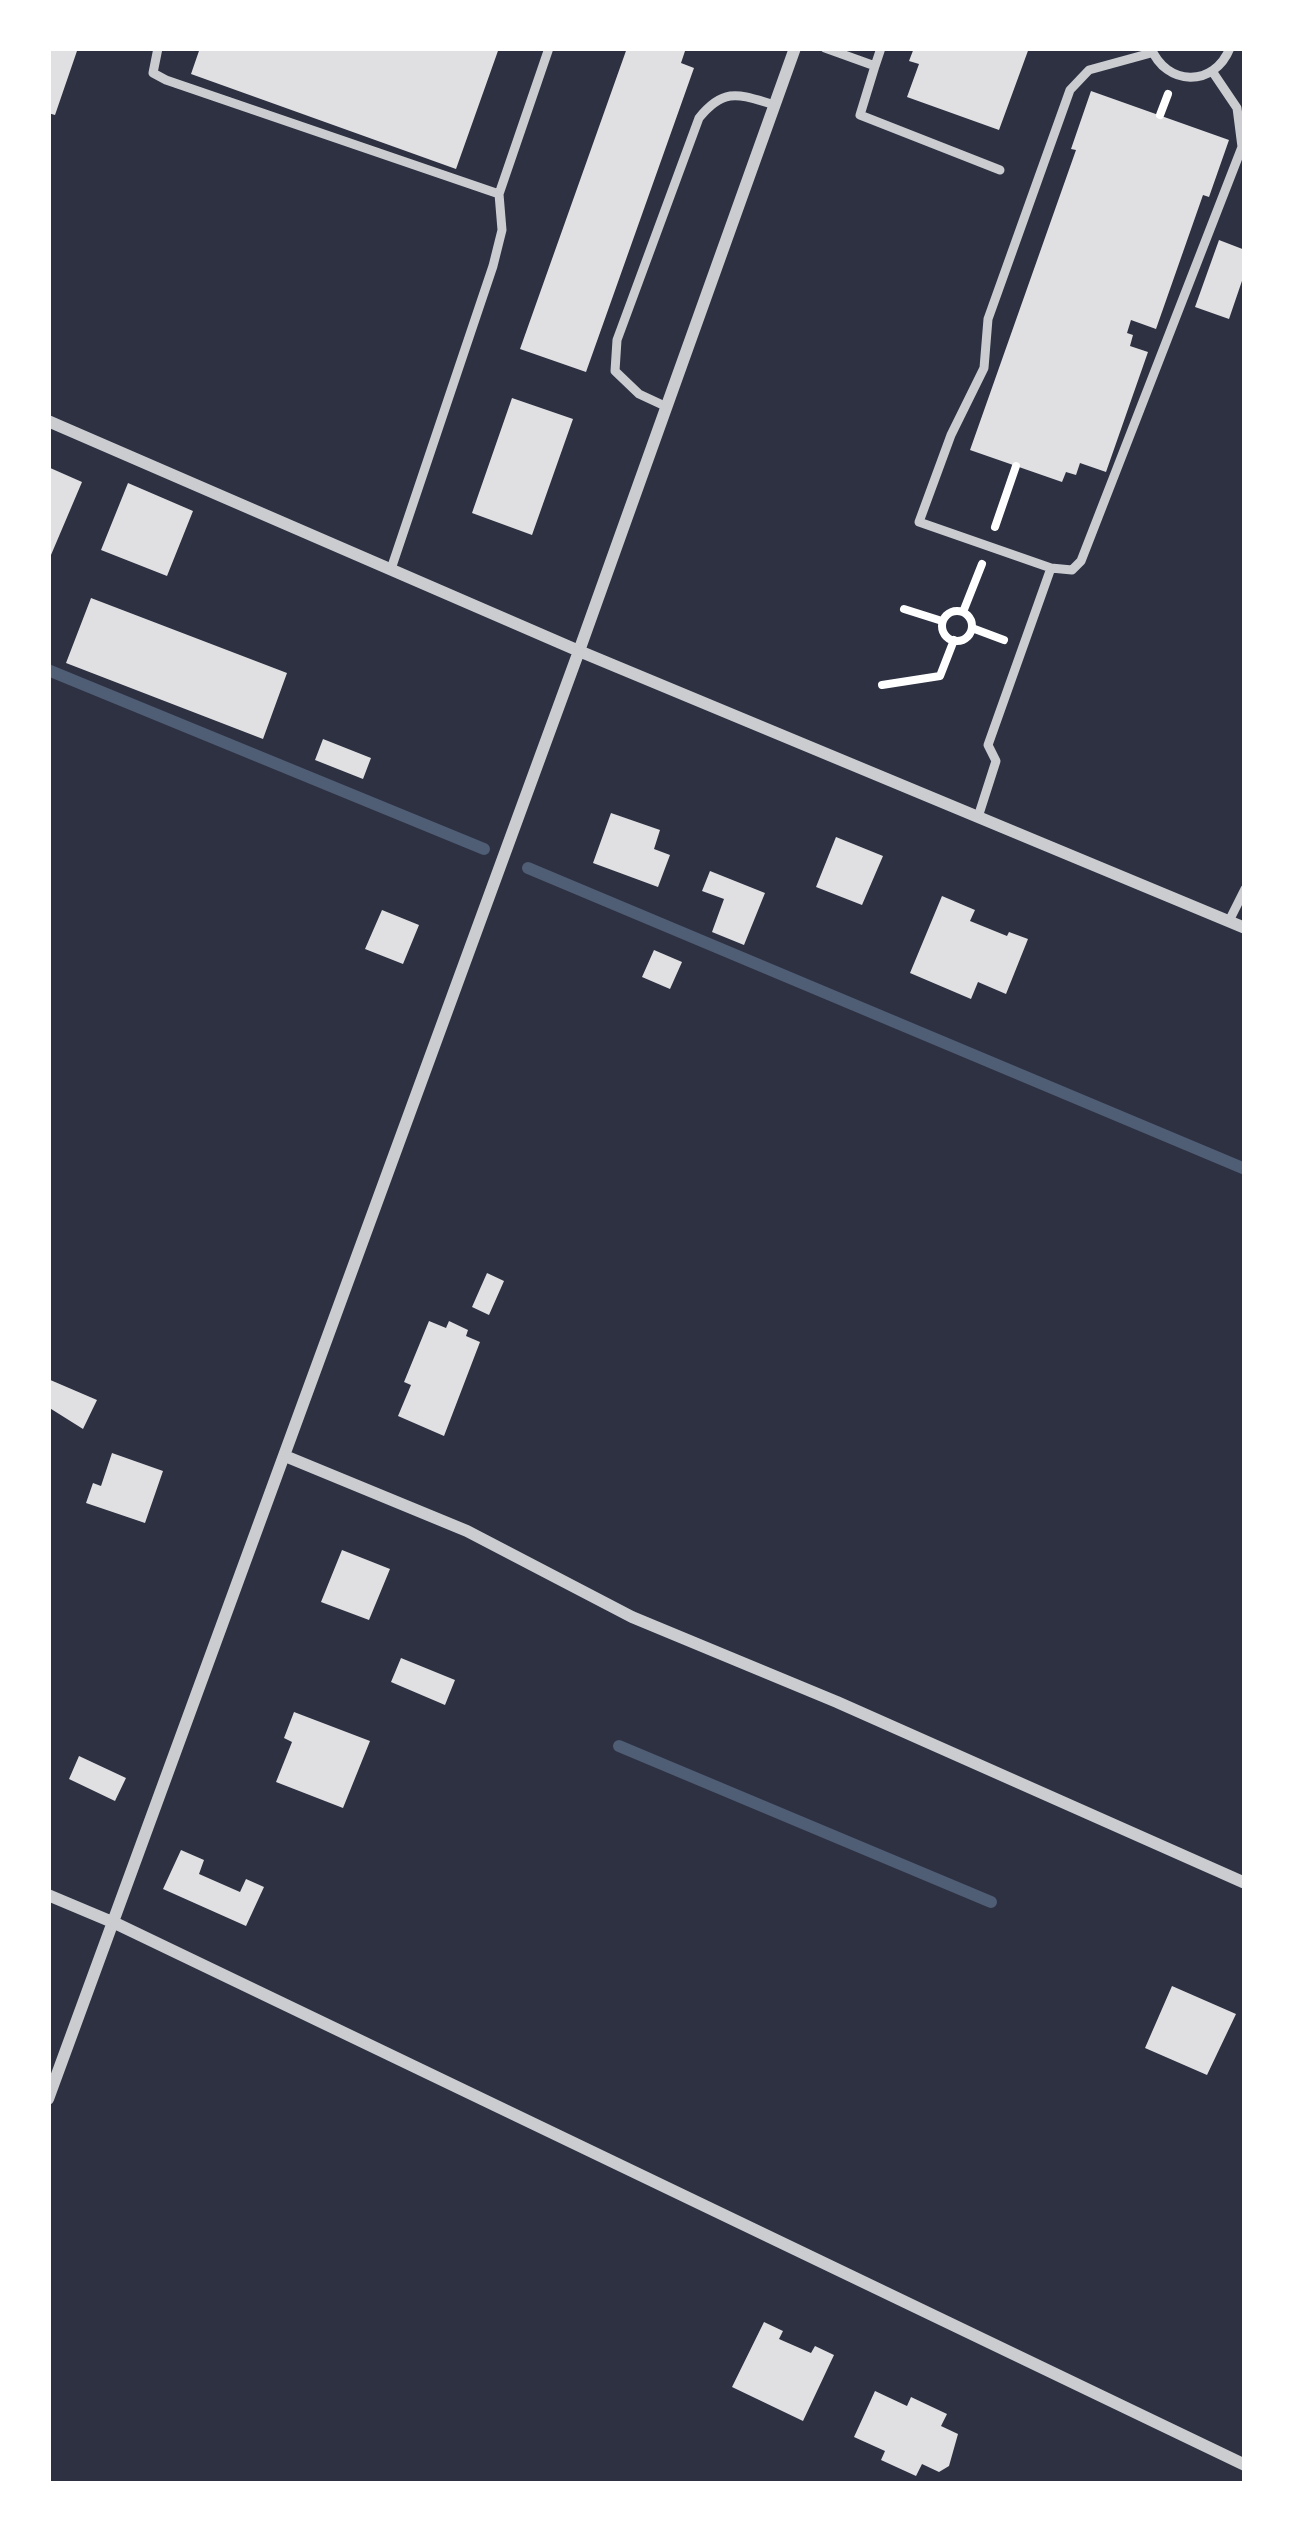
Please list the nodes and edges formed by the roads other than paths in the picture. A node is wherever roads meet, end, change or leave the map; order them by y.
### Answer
1 (158, 48) edge
2 (549, 48) edge
3 (795, 48) edge
4 (825, 48) edge
5 (881, 48) edge
6 (1230, 48) edge
7 (1151, 51) edge
8 (875, 66) junction
9 (1212, 71) junction
10 (775, 106) junction
11 (1000, 170) dead end
12 (499, 194) junction
13 (667, 407) junction
14 (48, 421) edge
15 (1051, 568) junction
16 (391, 569) junction
17 (579, 651) junction
18 (978, 817) junction
19 (1245, 889) edge
20 (1229, 921) junction
21 (1245, 928) edge
22 (285, 1456) junction
23 (1245, 1883) edge
24 (48, 1895) edge
25 (109, 1924) junction
26 (48, 2099) edge
27 (1245, 2465) edge

1 - 12 lane
2 - 12 lane
3 - 10 street
4 - 8 lane
5 - 8 lane
6 - 9 lane
7 - 9 lane
7 - 15 lane
8 - 11 lane
9 - 15 lane
10 - 13 street
10 - 13 lane
12 - 16 lane
13 - 17 street
14 - 16 street
15 - 18 lane
16 - 17 street
17 - 18 street
17 - 22 street
18 - 20 street
19 - 20 lane
20 - 21 street
22 - 23 street
22 - 25 street
24 - 25 street
25 - 26 street
25 - 27 street

